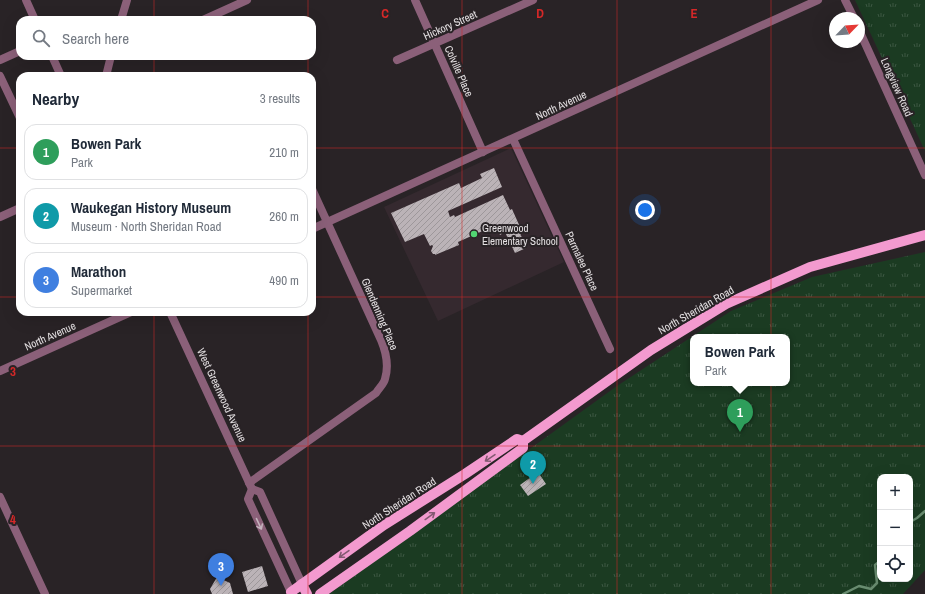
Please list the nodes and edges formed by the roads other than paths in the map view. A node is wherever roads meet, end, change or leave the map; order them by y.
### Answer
1 (26, 0) edge
2 (127, 0) edge
3 (247, 0) edge
4 (415, 0) edge
5 (533, 0) edge
6 (818, 0) edge
7 (845, 0) edge
8 (851, 12) edge
9 (33, 16) edge
10 (122, 16) edge
11 (211, 16) edge
12 (865, 43) edge
13 (435, 44) junction
14 (16, 53) edge
15 (0, 60) edge
16 (54, 60) edge
17 (110, 60) edge
18 (397, 60) dead end
19 (59, 72) edge
20 (107, 72) edge
21 (0, 76) edge
22 (16, 110) edge
23 (513, 139) junction
24 (483, 152) junction
25 (925, 175) edge
26 (316, 198) edge
27 (16, 210) edge
28 (0, 217) edge
29 (327, 222) junction
30 (316, 227) edge
31 (925, 235) edge
32 (122, 316) edge
33 (172, 316) edge
34 (610, 349) dead end
35 (0, 371) edge
36 (523, 442) junction
37 (251, 486) junction
38 (0, 498) edge
39 (3, 511) edge
40 (302, 584) junction
41 (291, 593) edge
42 (45, 594) edge
43 (307, 594) edge
44 (320, 594) edge

1 - 9 street
2 - 10 street
3 - 11 street
4 - 13 street, Colville Place
5 - 13 street, Hickory Street
6 - 23 street, North Avenue
7 - 8 street
12 - 25 street, Longview Road
13 - 18 street, Hickory Street
13 - 24 street, Colville Place
14 - 15 street
16 - 19 street
17 - 20 street
21 - 22 street
23 - 24 street, North Avenue
23 - 34 street, Parmalee Place
24 - 29 street, North Avenue
26 - 29 street, Glendenning Place
27 - 28 street
29 - 30 street, North Avenue
29 - 37 street, Glendenning Place
31 - 36 main road, North Sheridan Road
32 - 35 street, North Avenue
33 - 37 street, West Greenwood Avenue
36 -> 40 main road, North Sheridan Road
44 -> 36 main road, North Sheridan Road
37 - 40 street, West Greenwood Avenue
37 -> 41 street, West Greenwood Avenue
38 - 39 street
39 - 42 street
40 - 41 main road, North Sheridan Road
40 - 43 main road

